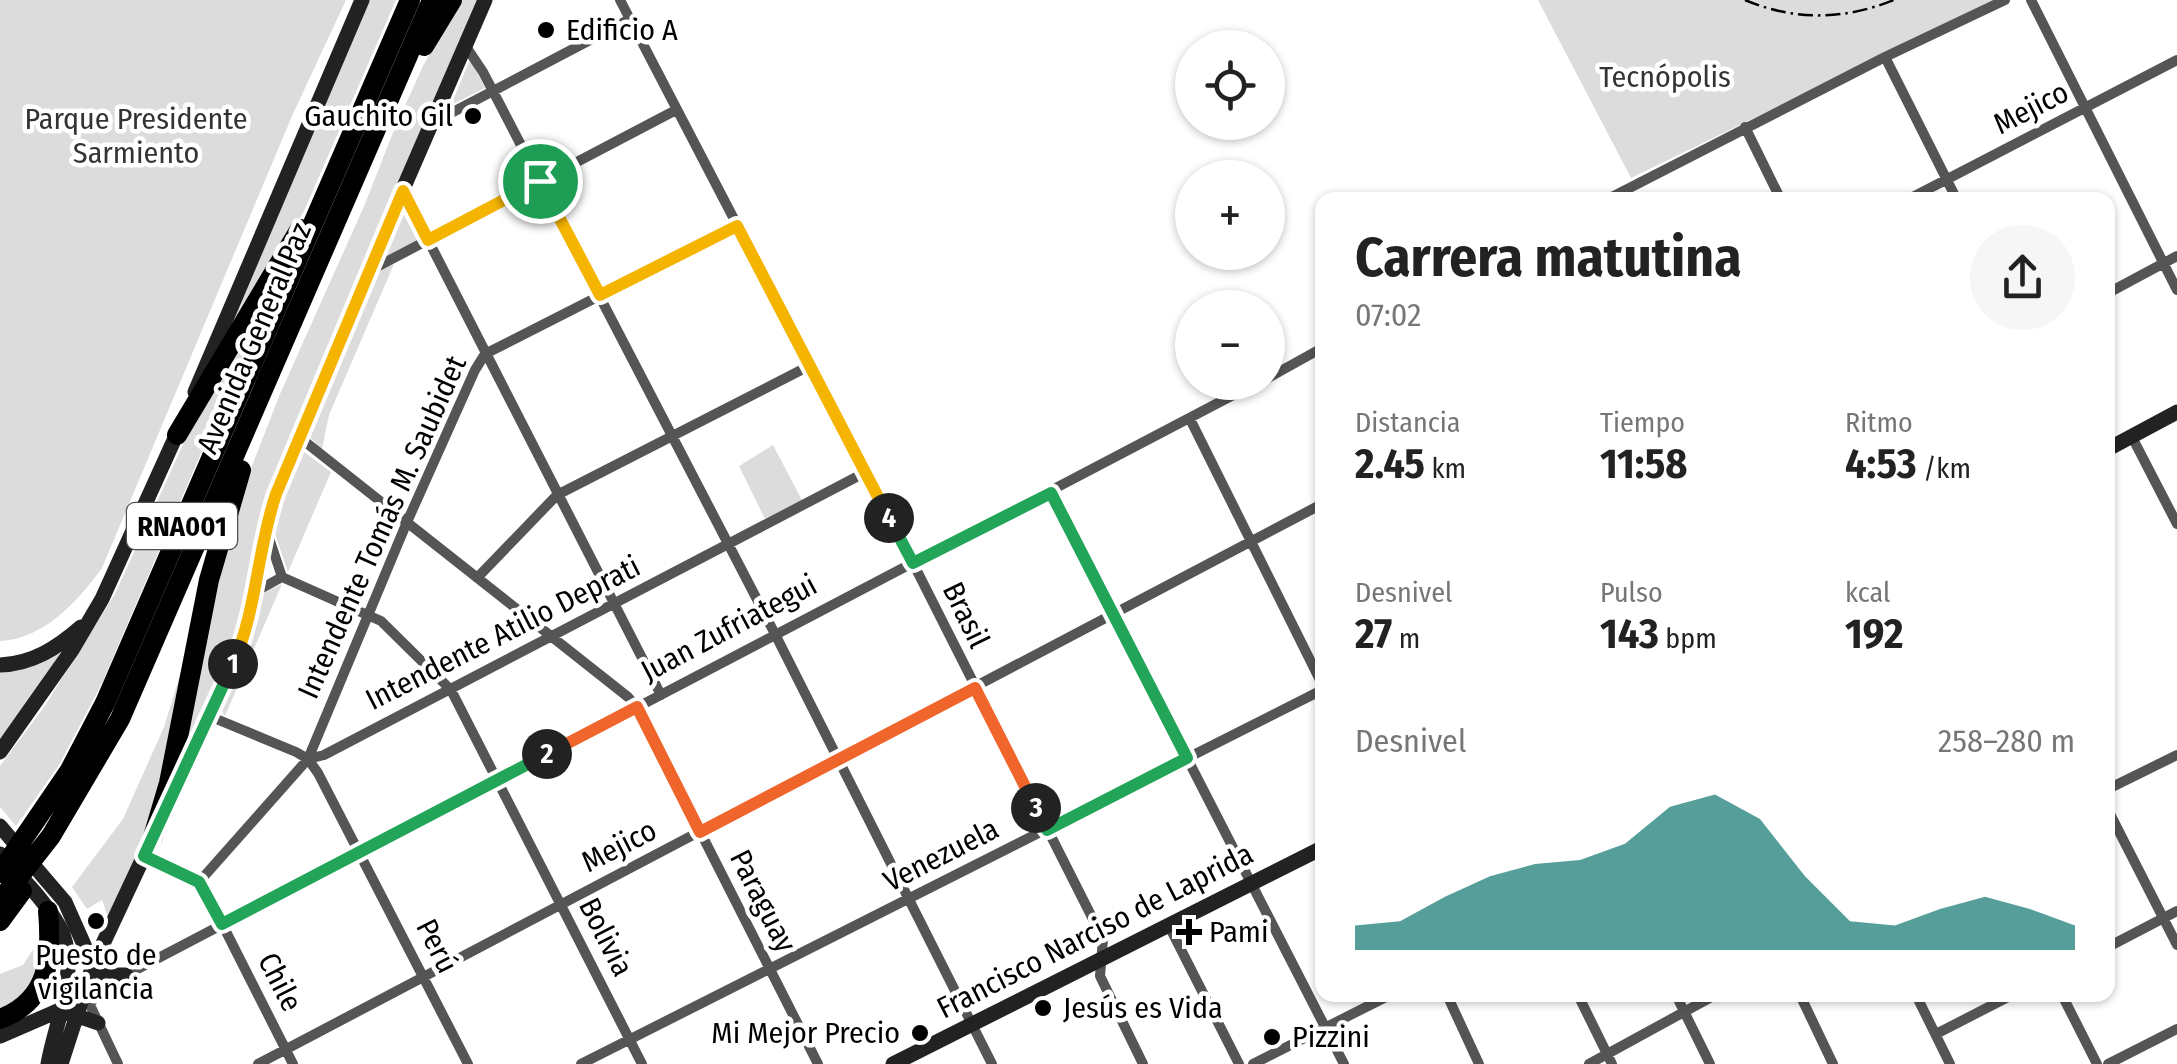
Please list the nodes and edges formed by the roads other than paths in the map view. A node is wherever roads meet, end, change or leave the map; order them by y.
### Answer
1 (362, 0) edge
2 (410, 0) edge
3 (432, 0) edge
4 (452, 0) edge
5 (485, 0) edge
6 (620, 0) edge
7 (2006, 0) edge
8 (2031, 0) edge
9 (630, 19) junction
10 (465, 45) junction
11 (1886, 57) junction
12 (2177, 60) edge
13 (492, 92) junction
14 (2086, 108) junction
15 (676, 110) junction
16 (384, 112) junction
17 (432, 124) junction
18 (1746, 127) junction
19 (1946, 179) junction
20 (540, 181) junction
21 (403, 191) junction
22 (328, 192) junction
23 (1621, 192) edge
24 (1777, 192) edge
25 (1922, 192) edge
26 (1952, 192) edge
27 (737, 226) junction
28 (428, 240) junction
29 (2177, 256) edge
30 (2164, 264) junction
31 (367, 272) junction
32 (2115, 288) edge
33 (2177, 290) edge
34 (600, 295) junction
35 (1315, 352) edge
36 (485, 354) junction
37 (809, 366) junction
38 (1285, 369) edge
39 (270, 376) junction
40 (1225, 400) edge
41 (2177, 412) edge
42 (1190, 419) junction
43 (177, 435) junction
44 (299, 436) junction
45 (672, 437) junction
46 (2132, 437) junction
47 (2115, 446) edge
48 (866, 472) junction
49 (1051, 493) junction
50 (557, 495) junction
51 (1315, 508) edge
52 (407, 522) junction
53 (2177, 524) edge
54 (266, 529) junction
55 (1252, 540) junction
56 (728, 544) junction
57 (913, 563) junction
58 (282, 576) junction
59 (476, 578) junction
60 (254, 592) junction
61 (614, 605) junction
62 (369, 614) junction
63 (1115, 616) junction
64 (88, 621) junction
65 (775, 634) junction
66 (549, 636) junction
67 (0, 665) edge
68 (1315, 672) edge
69 (975, 688) junction
70 (451, 690) junction
71 (1315, 691) edge
72 (661, 695) junction
73 (637, 707) junction
74 (210, 716) junction
75 (0, 752) edge
76 (2177, 755) edge
77 (1187, 758) junction
78 (308, 760) junction
79 (839, 760) junction
80 (499, 779) junction
81 (2115, 786) edge
82 (70, 807) junction
83 (2115, 824) edge
84 (1047, 830) junction
85 (700, 832) junction
86 (5, 845) edge
87 (148, 846) junction
88 (361, 852) junction
89 (1315, 852) edge
90 (0, 872) edge
91 (199, 882) junction
92 (1252, 884) junction
93 (910, 899) junction
94 (0, 901) edge
95 (561, 904) junction
96 (48, 910) junction
97 (2177, 911) edge
98 (2163, 918) junction
99 (0, 921) edge
100 (222, 924) junction
101 (1169, 926) junction
102 (2115, 942) edge
103 (2177, 945) edge
104 (68, 956) junction
105 (1100, 958) junction
106 (93, 965) junction
107 (769, 969) junction
108 (126, 975) junction
109 (424, 976) junction
110 (74, 989) junction
111 (1375, 1002) edge
112 (1450, 1002) edge
113 (1581, 1002) edge
114 (1680, 1002) edge
115 (1701, 1002) edge
116 (1803, 1002) edge
117 (1920, 1002) edge
118 (1998, 1002) edge
119 (2066, 1002) edge
120 (60, 1010) junction
121 (1684, 1011) junction
122 (79, 1014) junction
123 (0, 1019) edge
124 (98, 1023) junction
125 (973, 1023) junction
126 (1325, 1026) junction
127 (2177, 1029) edge
128 (1936, 1034) junction
129 (0, 1036) edge
130 (630, 1040) junction
131 (286, 1049) junction
132 (1610, 1060) edge
133 (1948, 1062) edge
134 (48, 1064) edge
135 (61, 1064) edge
136 (118, 1064) edge
137 (258, 1064) edge
138 (294, 1064) edge
139 (468, 1064) edge
140 (581, 1064) edge
141 (642, 1064) edge
142 (818, 1064) edge
143 (893, 1064) edge
144 (992, 1064) edge
145 (1143, 1064) edge
146 (1239, 1064) edge
147 (1253, 1064) edge
148 (1344, 1064) edge
149 (1479, 1064) edge
150 (1589, 1064) edge
151 (1710, 1064) edge
152 (1834, 1064) edge
153 (2098, 1064) edge
154 (2108, 1064) edge

1 - 43 street, Avenida General Paz
2 - 22 highway, Avenida General Paz / RNA001
3 - 16 highway, Avenida General Paz / RNA001
4 - 16 highway
5 - 10 street
6 - 9 street, Brasil
7 - 11 street
8 - 14 street
9 - 13 street
9 - 15 street, Brasil
10 - 13 street
10 - 17 street
11 - 18 street
11 - 19 street
12 - 14 street, Mejico
13 - 17 street
13 - 20 street
14 - 19 street, Mejico
14 - 30 street
15 - 20 street
15 - 27 street, Brasil
16 - 39 highway, Avenida General Paz / RNA001
17 - 21 street
18 - 23 street
18 - 24 street
19 - 25 street, Mejico
19 - 26 street
20 - 28 street
20 - 34 street
21 - 28 street
21 - 31 street
22 - 43 highway
22 - 86 highway, Avenida General Paz / RNA001
27 - 34 street, Intendente Tomás M. Saubidet
27 - 37 street, Brasil
28 - 31 street
28 - 36 street
29 - 30 street
30 - 32 street
30 - 33 street
31 - 44 street
34 - 36 street, Intendente Tomás M. Saubidet
34 - 45 street
35 - 38 street
36 - 50 street
36 - 52 street, Intendente Tomás M. Saubidet
37 - 45 street
37 - 48 street, Brasil
39 - 82 highway, Avenida General Paz / RNA001
39 - 87 highway
40 - 42 street, Juan Zufriategui
41 - 46 street
42 - 49 street, Juan Zufriategui
42 - 55 street
43 - 64 street, Avenida General Paz
44 - 52 street
44 - 54 street
45 - 50 street
45 - 56 street
46 - 47 street
46 - 53 street
48 - 56 street, Intendente Atilio Deprati
48 - 57 street, Brasil
49 - 57 street, Juan Zufriategui
49 - 63 street
50 - 59 street
50 - 61 street
51 - 55 street, Mejico
52 - 59 street
52 - 62 street, Intendente Tomás M. Saubidet
54 - 58 street
54 - 60 street
55 - 63 street, Mejico
55 - 68 street
56 - 61 street, Intendente Atilio Deprati
56 - 65 street
57 - 65 street, Juan Zufriategui
57 - 69 street, Brasil
58 - 60 street
58 - 62 street, Bolivia
59 - 66 street
60 - 74 street
61 - 66 street, Intendente Atilio Deprati
61 - 72 street
62 - 70 street, Bolivia
62 - 78 street, Intendente Tomás M. Saubidet
63 - 69 street, Mejico
63 - 77 street
64 - 67 street
64 - 75 street, Avenida General Paz
65 - 72 street, Juan Zufriategui
65 - 79 street
66 - 70 street, Intendente Atilio Deprati
66 - 73 street
69 - 79 street, Mejico
69 - 84 street, Brasil
70 - 78 street, Intendente Atilio Deprati
70 - 80 street, Bolivia
71 - 77 street, Venezuela
72 - 73 street, Juan Zufriategui
73 - 80 street, Juan Zufriategui
73 - 85 street, Paraguay
74 - 78 street
74 - 87 street
76 - 81 street
77 - 84 street, Venezuela
77 - 92 street
78 - 88 street, Perú
78 - 91 street, Intendente Atilio Deprati
79 - 85 street, Mejico
79 - 93 street
80 - 88 street, Juan Zufriategui
80 - 95 street, Bolivia
82 - 94 highway, Avenida General Paz / RNA001
82 - 99 highway
83 - 98 street
84 - 93 street, Venezuela
84 - 105 street, Brasil
85 - 95 street, Mejico
85 - 107 street, Paraguay
86 - 90 highway, Avenida General Paz / RNA001
86 - 96 street
86 - 106 street
87 - 91 street
87 - 106 street
88 - 100 street, Juan Zufriategui
88 - 109 street, Perú
89 - 92 street, Francisco Narciso de Laprida
91 - 100 street, Chile
92 - 101 street, Francisco Narciso de Laprida
92 - 126 street
93 - 107 street, Venezuela
93 - 125 street
95 - 109 street, Mejico
95 - 130 street, Bolivia
96 - 104 street
96 - 123 highway
97 - 98 street
98 - 102 street
98 - 103 street
100 - 108 street, Juan Zufriategui
100 - 131 street, Chile
101 - 105 street, Francisco Narciso de Laprida
101 - 146 street
104 - 110 street
104 - 120 street
105 - 125 street, Francisco Narciso de Laprida
105 - 145 street, Brasil
106 - 108 street
106 - 110 street
106 - 122 street
107 - 130 street, Venezuela
107 - 142 street, Paraguay
108 - 124 street, Juan Zufriategui
109 - 131 street, Mejico
109 - 139 street, Perú
110 - 120 street
110 - 122 street
111 - 126 street
112 - 149 street
113 - 132 street
114 - 121 street
115 - 121 street
116 - 152 street
117 - 128 street
118 - 128 street
119 - 153 street
120 - 122 street
120 - 129 street
120 - 134 street
121 - 132 street
121 - 151 street
122 - 124 street
122 - 135 street
124 - 136 street
125 - 143 street, Francisco Narciso de Laprida
125 - 144 street
126 - 147 street
126 - 148 street
127 - 154 street
128 - 133 street
130 - 140 street, Venezuela
130 - 141 street, Bolivia
131 - 137 street, Mejico
131 - 138 street, Chile
132 - 150 street

